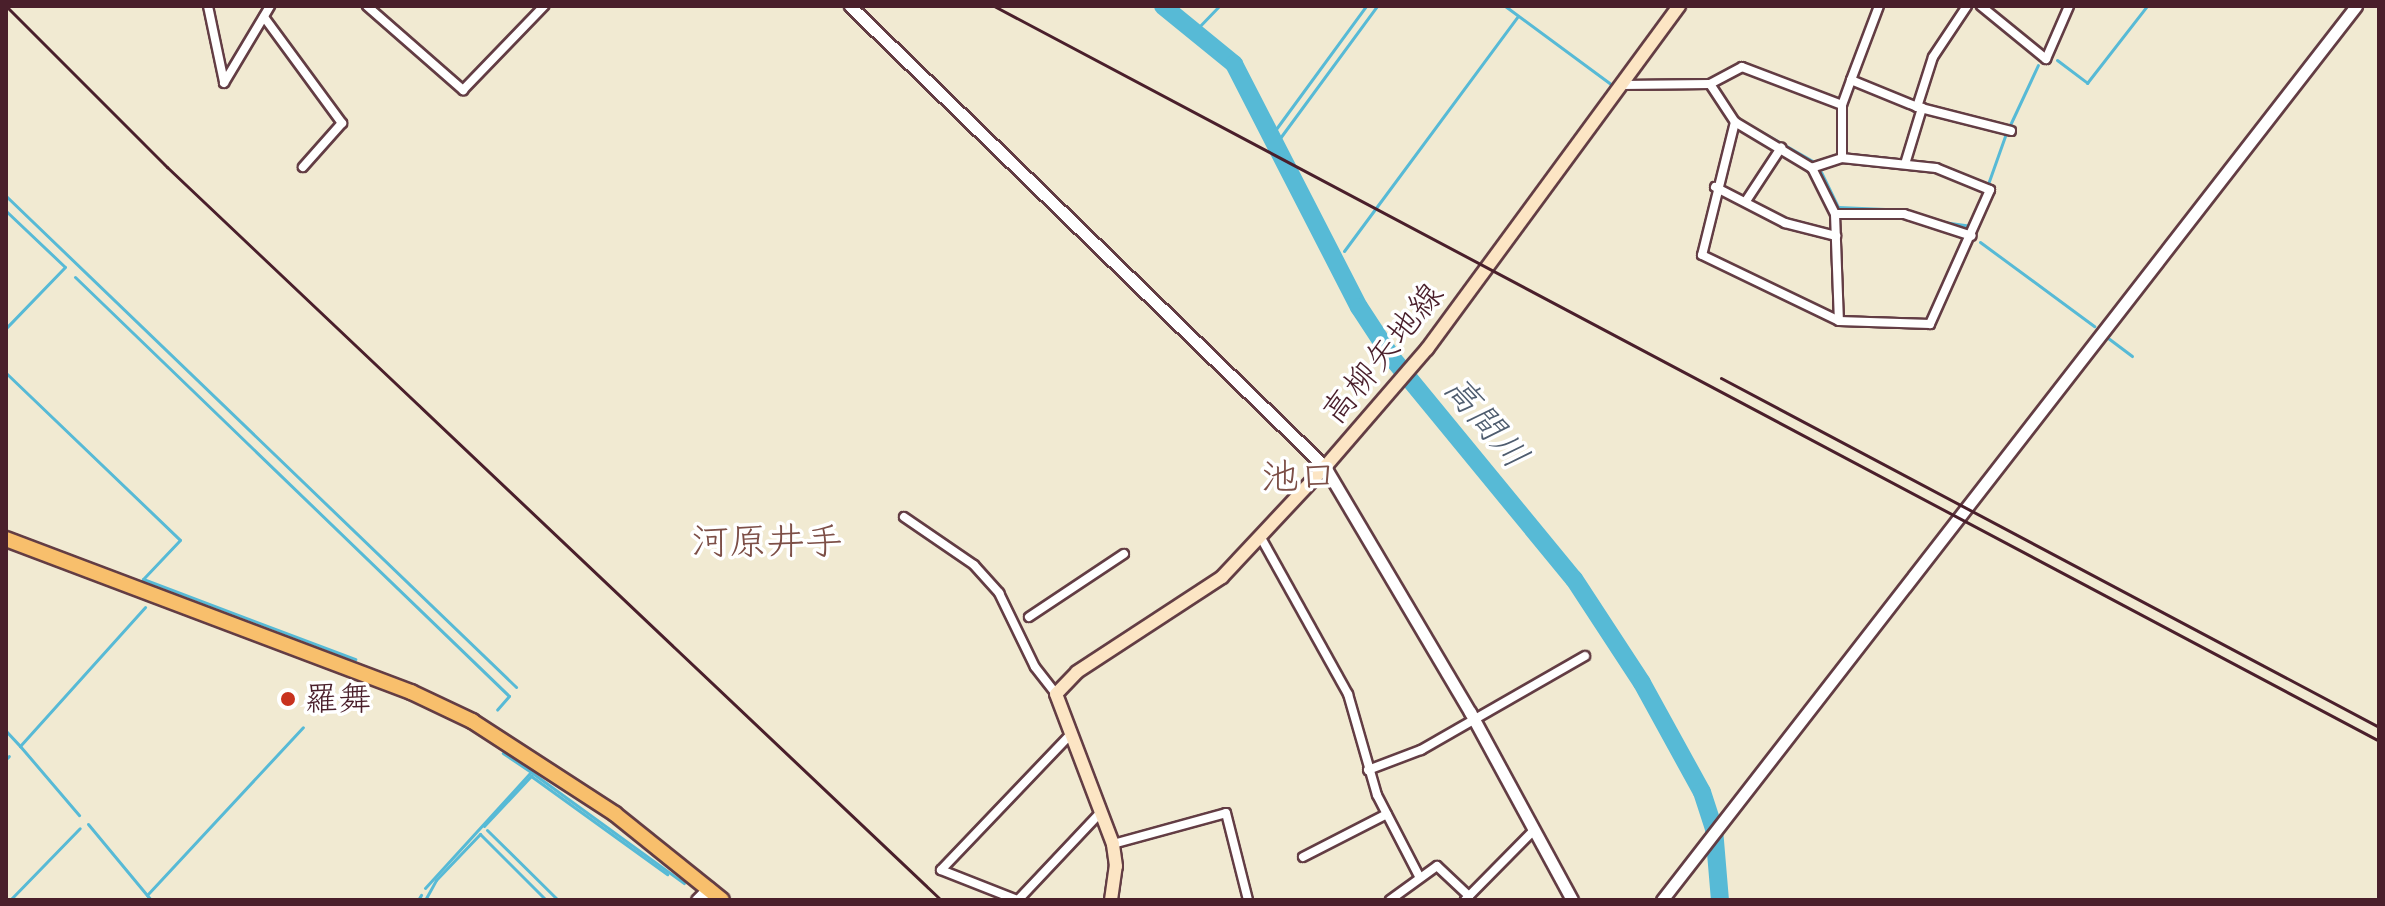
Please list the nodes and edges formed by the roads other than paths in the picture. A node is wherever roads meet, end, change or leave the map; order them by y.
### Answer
1 (208, 6) edge
2 (270, 6) edge
3 (367, 6) edge
4 (544, 6) edge
5 (850, 6) edge
6 (1679, 6) edge
7 (1879, 6) edge
8 (1967, 6) edge
9 (1981, 6) edge
10 (2069, 6) edge
11 (2356, 6) edge
12 (264, 17) junction
13 (1851, 80) junction
14 (1710, 84) junction
15 (1622, 85) junction
16 (1842, 105) junction
17 (1919, 107) junction
18 (1735, 122) junction
19 (2011, 131) dead end
20 (1781, 148) junction
21 (1842, 158) junction
22 (1905, 164) junction
23 (303, 167) dead end
24 (1812, 168) junction
25 (1715, 187) junction
26 (1746, 201) junction
27 (1835, 214) junction
28 (1836, 236) junction
29 (1972, 236) junction
30 (1839, 321) junction
31 (1325, 467) junction
32 (904, 517) dead end
33 (1260, 536) junction
34 (6, 539) edge
35 (1124, 554) dead end
36 (1029, 617) dead end
37 (1585, 656) dead end
38 (1056, 694) junction
39 (1474, 720) junction
40 (1070, 735) junction
41 (1368, 770) junction
42 (1101, 812) junction
43 (1387, 814) junction
44 (1534, 830) junction
45 (1113, 844) junction
46 (1303, 857) dead end
47 (1420, 878) junction
48 (709, 888) junction
49 (1467, 898) edge
50 (697, 900) edge
51 (722, 900) edge
52 (1017, 900) edge
53 (1111, 900) edge
54 (1248, 900) edge
55 (1390, 900) edge
56 (1572, 900) edge
57 (1662, 900) edge

1 - 12 street
2 - 12 street
3 - 4 street
5 - 31 street
6 - 15 main road, 高柳矢地線
7 - 13 street
8 - 17 street
9 - 10 street
11 - 57 street
12 - 23 street
13 - 16 street
13 - 17 street
14 - 15 street
14 - 16 street
14 - 18 street
15 - 31 main road, 高柳矢地線
16 - 21 street
17 - 19 street
17 - 22 street
18 - 20 street
18 - 25 street
20 - 24 street
20 - 26 street
21 - 22 street
21 - 24 street
22 - 29 street
24 - 27 street
25 - 26 street
25 - 30 street
26 - 28 street
27 - 28 street
27 - 29 street
28 - 30 street
29 - 30 street
31 - 33 main road, 高柳矢地線
31 - 39 street
32 - 38 street
33 - 38 main road, 高柳矢地線
33 - 41 street
34 - 48 main road
35 - 36 street
37 - 39 street
38 - 40 main road
39 - 41 street
39 - 44 street
40 - 42 main road
40 - 52 street
41 - 43 street
42 - 45 main road
42 - 52 street
43 - 46 street
43 - 47 street
44 - 49 street
44 - 56 street
45 - 53 main road
45 - 54 street
47 - 49 street
47 - 55 street
48 - 50 street
48 - 51 main road

